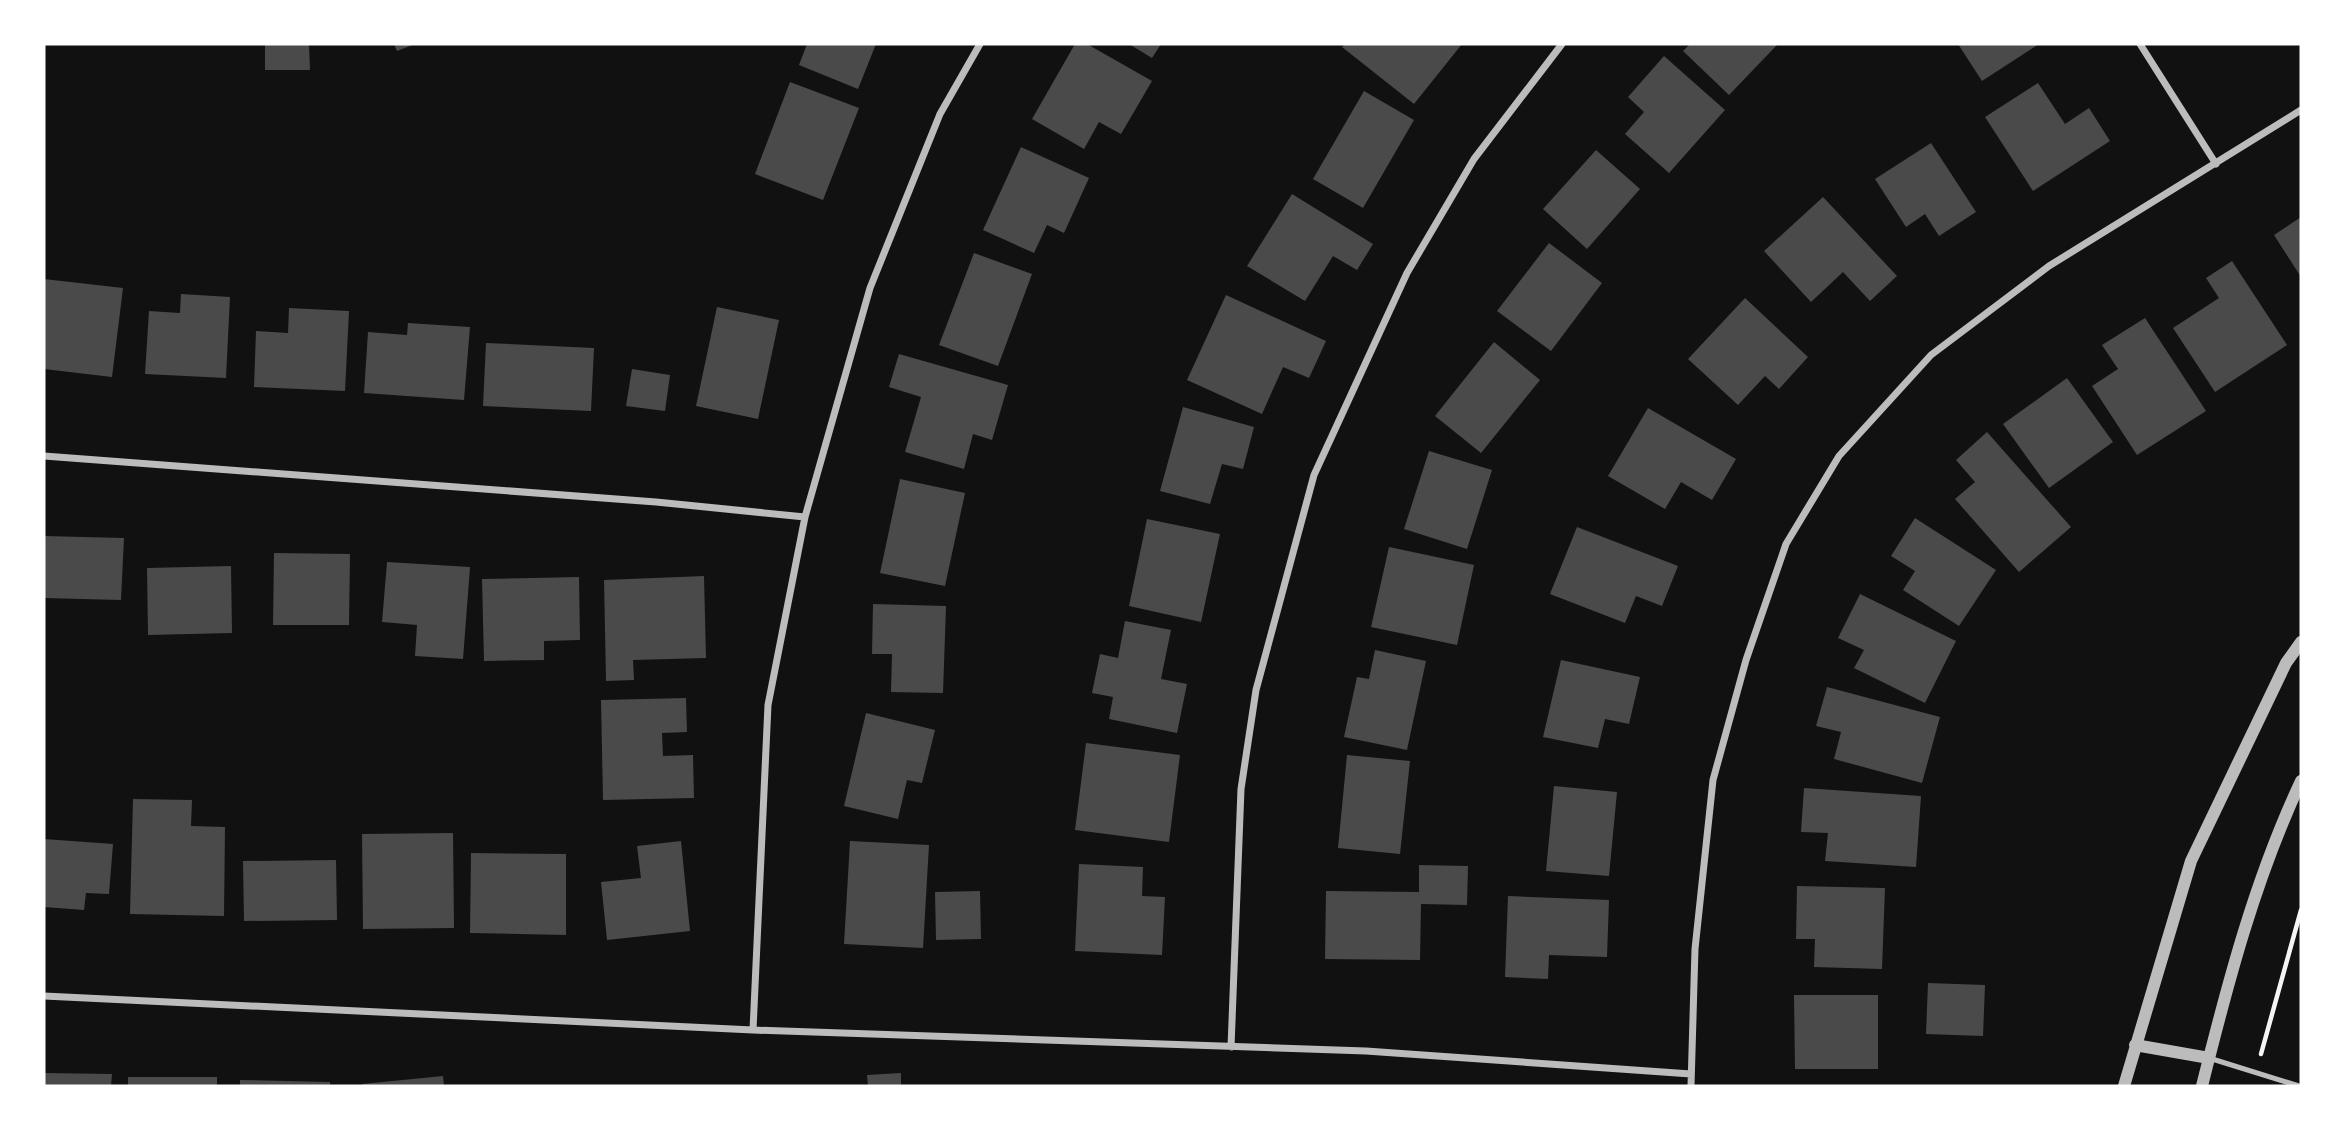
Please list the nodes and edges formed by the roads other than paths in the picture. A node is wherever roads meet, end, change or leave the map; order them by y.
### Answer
1 (980, 44) edge
2 (1562, 44) edge
3 (2140, 44) edge
4 (2301, 110) edge
5 (2216, 164) junction
6 (44, 456) edge
7 (805, 517) junction
8 (2301, 642) edge
9 (2301, 781) edge
10 (44, 996) edge
11 (753, 1030) junction
12 (2135, 1045) junction
13 (1231, 1047) junction
14 (2209, 1058) junction
15 (1691, 1074) junction
16 (1691, 1086) edge
17 (2124, 1086) edge
18 (2202, 1086) edge
19 (2300, 1086) edge

1 - 7 street
2 - 13 street
3 - 5 street
4 - 5 street
5 - 15 street
6 - 7 street
7 - 11 street
8 - 12 street
9 - 14 street
10 - 11 street
11 - 13 street
12 - 14 street
12 - 17 street
13 - 15 street
14 - 18 street
14 - 19 lane
15 - 16 street

